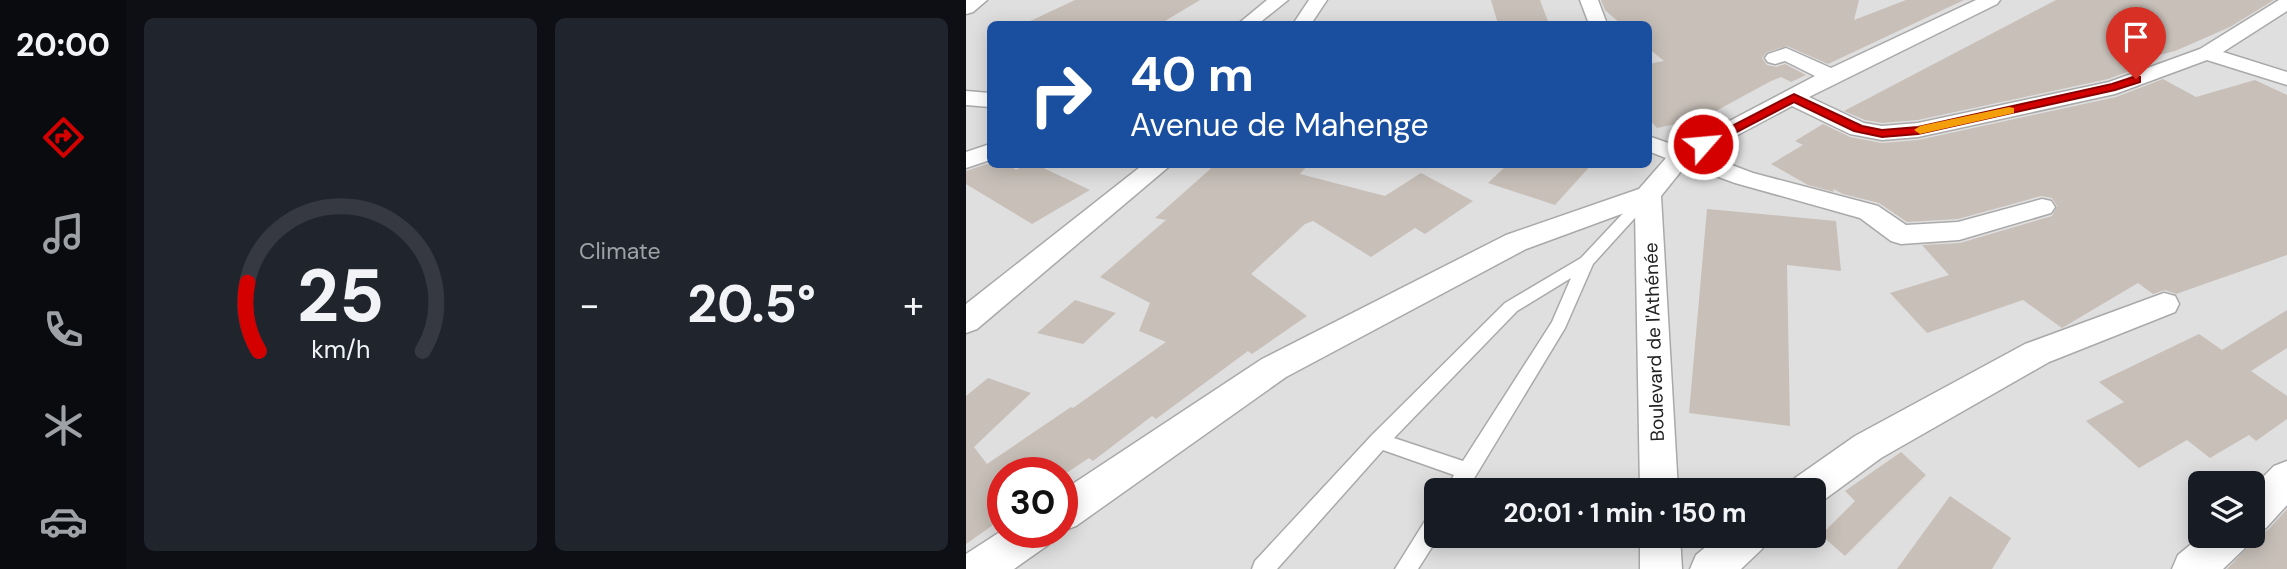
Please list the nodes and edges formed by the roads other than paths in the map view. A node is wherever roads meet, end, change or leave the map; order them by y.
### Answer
1 (978, 0) edge
2 (1279, 0) edge
3 (1318, 0) edge
4 (1588, 0) edge
5 (1991, 0) edge
6 (966, 8) edge
7 (2284, 8) edge
8 (1251, 21) edge
9 (1304, 21) edge
10 (1597, 21) edge
11 (2207, 53) junction
12 (1775, 58) dead end
13 (1831, 76) junction
14 (2287, 79) edge
15 (966, 98) edge
16 (1794, 98) junction
17 (987, 100) edge
18 (1652, 145) edge
19 (987, 151) edge
20 (1681, 156) junction
21 (966, 161) edge
22 (1155, 168) edge
23 (1648, 195) junction
24 (2042, 207) dead end
25 (1586, 262) junction
26 (2164, 304) dead end
27 (966, 321) edge
28 (1379, 441) junction
29 (1467, 471) junction
30 (1463, 478) edge
31 (1659, 478) edge
32 (1825, 478) edge
33 (2287, 478) edge
34 (2265, 501) edge
35 (1078, 502) edge
36 (1424, 541) edge
37 (1010, 548) edge
38 (1660, 548) edge
39 (1735, 548) edge
40 (2217, 548) edge
41 (979, 569) edge
42 (1263, 569) edge
43 (1406, 569) edge
44 (1661, 569) edge
45 (1711, 569) edge
46 (2193, 569) edge

1 - 6 street
2 - 8 street
3 - 9 street
4 - 10 street
5 - 13 street
7 - 11 street
11 - 14 street
11 - 16 street
12 - 13 street
13 - 16 street
15 - 17 street
16 - 20 street
18 - 20 street
19 - 21 street
20 - 23 street
20 - 24 street
22 - 27 street
23 - 25 lane
23 - 31 street, Boulevard de l'Athénée
23 - 35 street
25 - 28 lane
25 - 29 lane
26 - 32 street
28 - 29 lane
28 - 42 lane
29 - 30 lane
33 - 34 street
36 - 43 lane
37 - 41 street
38 - 44 street
39 - 45 street
40 - 46 street

